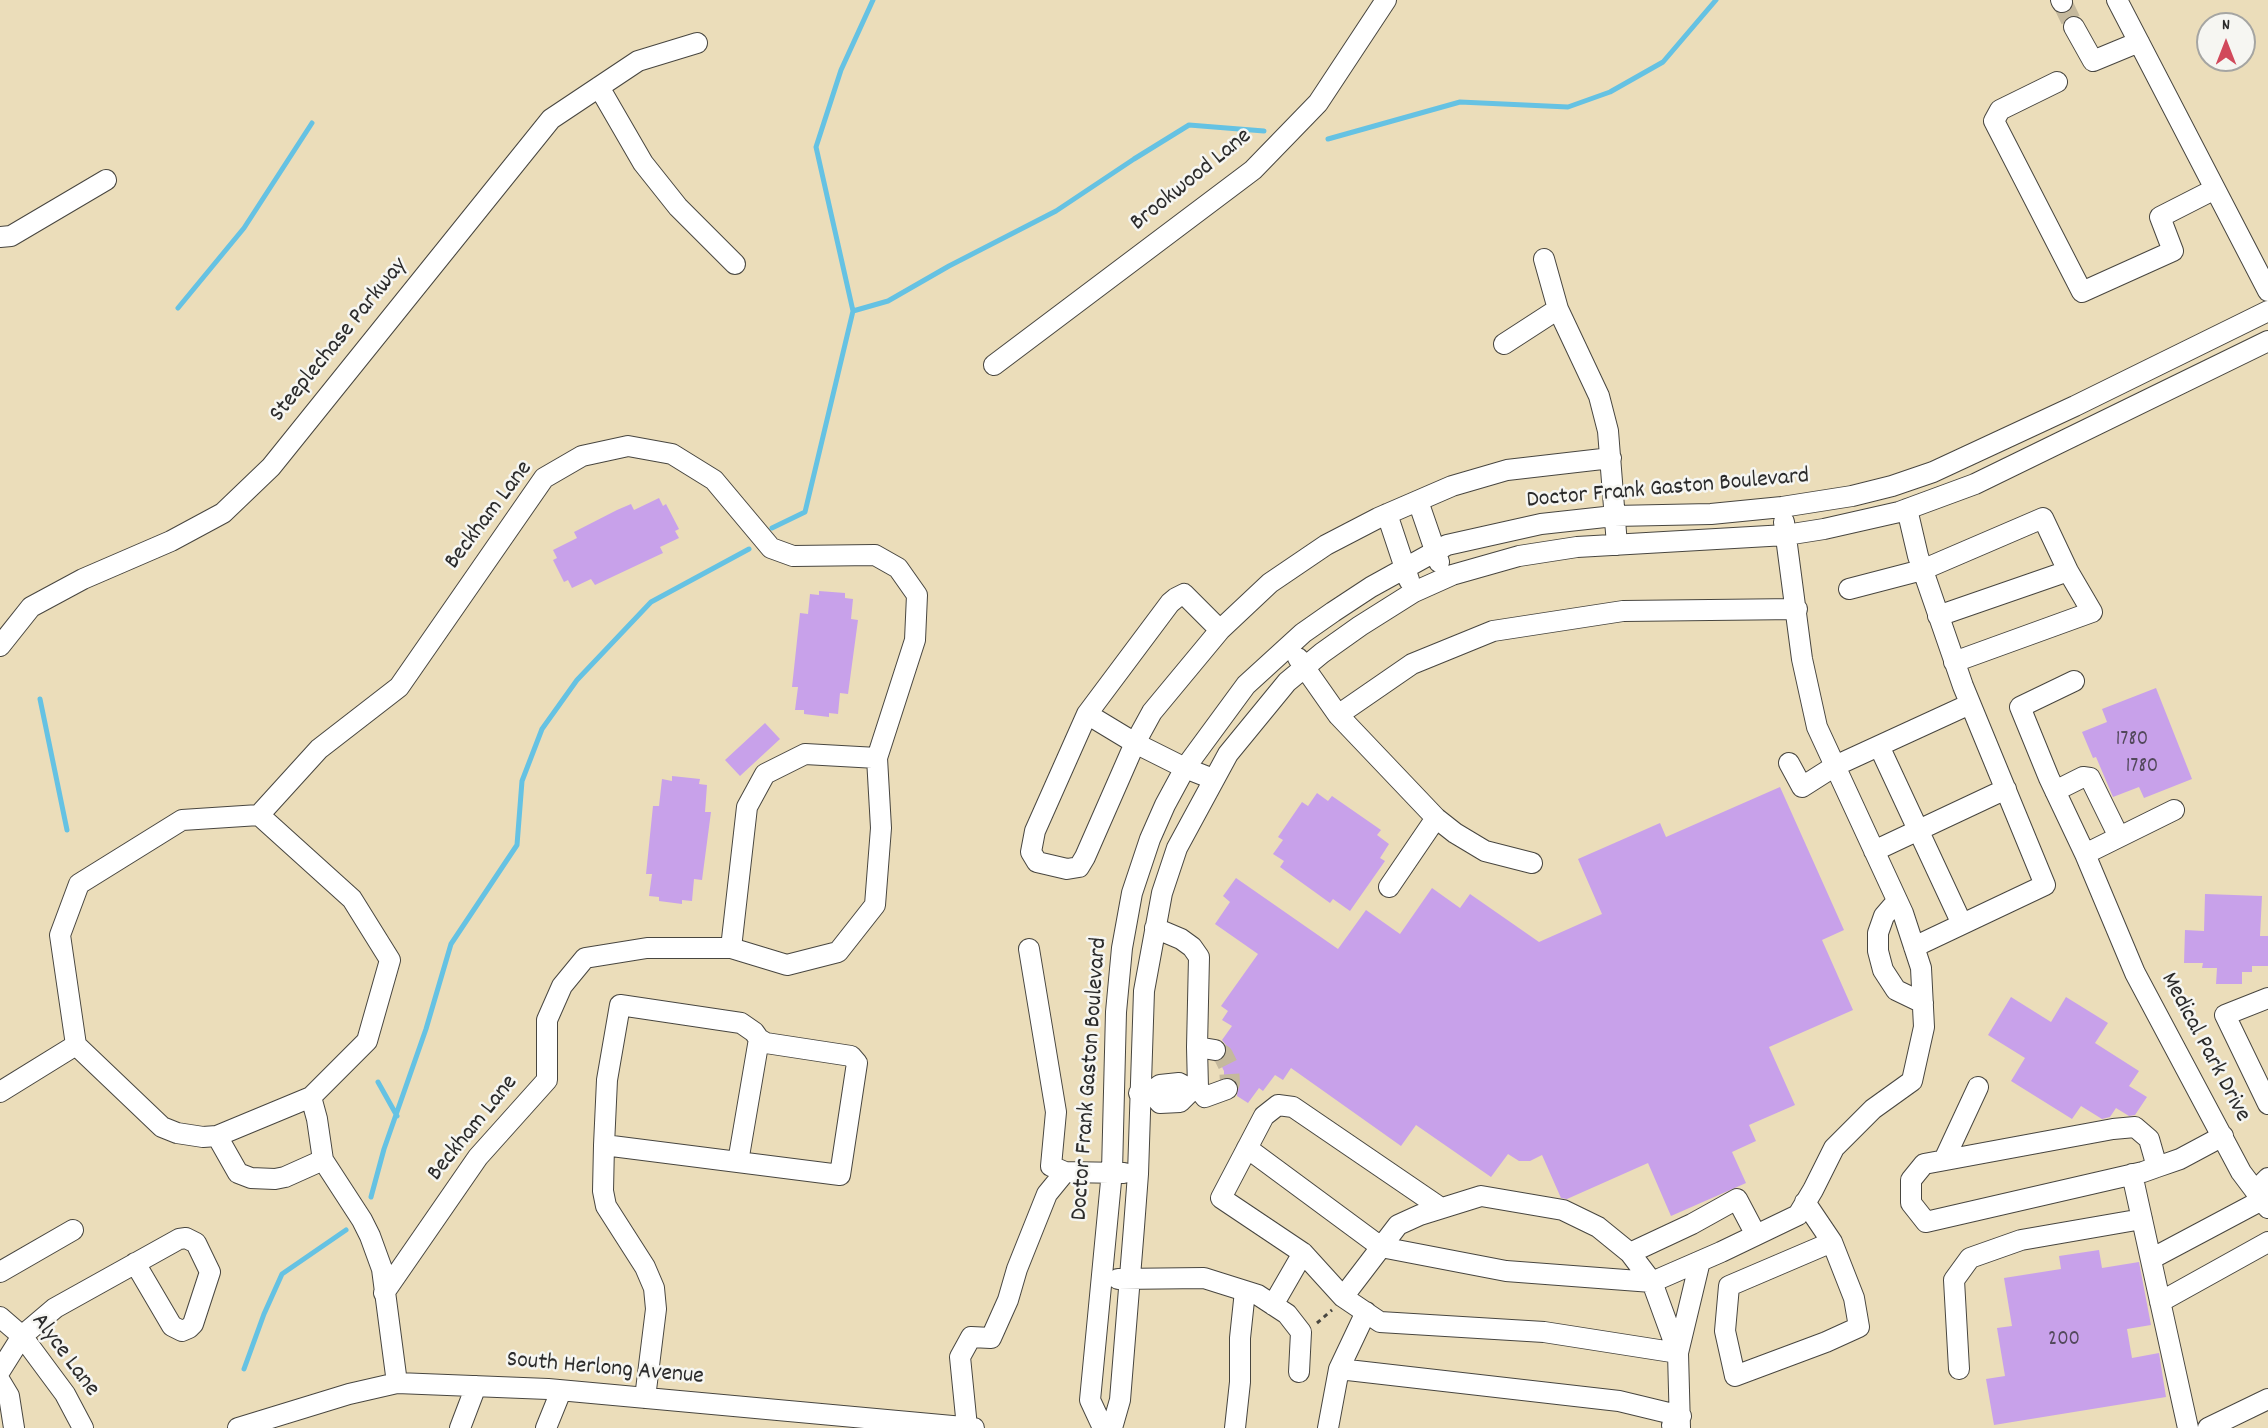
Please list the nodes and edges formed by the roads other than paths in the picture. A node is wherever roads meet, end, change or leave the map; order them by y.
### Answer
1 (1386, 0) edge
2 (2117, 0) edge
3 (2074, 27) tunnel mouth
4 (2139, 42) junction
5 (697, 43) dead end
6 (2057, 82) dead end
7 (599, 87) junction
8 (106, 180) dead end
9 (2215, 189) junction
10 (0, 237) edge
11 (1544, 259) dead end
12 (735, 264) dead end
13 (2268, 291) edge
14 (1558, 309) junction
15 (2268, 311) edge
16 (2268, 341) edge
17 (1504, 344) dead end
18 (994, 365) dead end
19 (2075, 406) junction
20 (2087, 430) junction
21 (1611, 458) junction
22 (1418, 501) junction
23 (1782, 507) junction
24 (1907, 509) junction
25 (1387, 514) junction
26 (1614, 516) junction
27 (1786, 535) junction
28 (1617, 545) junction
29 (1435, 552) junction
30 (1404, 568) junction
31 (1922, 570) junction
32 (2068, 571) junction
33 (1446, 578) junction
34 (1849, 589) dead end
35 (1414, 592) junction
36 (1797, 609) junction
37 (1938, 616) junction
38 (1220, 630) junction
39 (0, 646) edge
40 (1290, 646) junction
41 (1954, 662) junction
42 (1304, 668) junction
43 (2074, 681) dead end
44 (1970, 704) junction
45 (1087, 714) junction
46 (1338, 715) junction
47 (1135, 743) junction
48 (1879, 746) junction
49 (877, 758) junction
50 (1789, 763) dead end
51 (1835, 766) junction
52 (1185, 768) junction
53 (1213, 779) junction
54 (2006, 789) junction
55 (2055, 791) junction
56 (2174, 810) dead end
57 (260, 815) junction
58 (1436, 819) junction
59 (1918, 830) junction
60 (2119, 837) junction
61 (1874, 851) junction
62 (2085, 854) junction
63 (1532, 863) dead end
64 (1389, 887) dead end
65 (1897, 901) junction
66 (1962, 924) junction
67 (1155, 928) junction
68 (1914, 947) junction
69 (731, 948) junction
70 (1029, 949) dead end
71 (2268, 998) edge
72 (1923, 1003) junction
73 (759, 1039) junction
74 (76, 1044) junction
75 (1978, 1087) dead end
76 (1195, 1089) junction
77 (1227, 1089) dead end
78 (0, 1092) edge
79 (1145, 1093) junction
80 (311, 1097) junction
81 (2268, 1104) edge
82 (216, 1136) junction
83 (2223, 1136) junction
84 (604, 1145) junction
85 (1247, 1148) junction
86 (323, 1160) junction
87 (1944, 1160) junction
88 (738, 1162) junction
89 (2157, 1167) junction
90 (1112, 1171) junction
91 (1065, 1172) junction
92 (1138, 1174) junction
93 (2132, 1174) junction
94 (2263, 1194) edge
95 (1805, 1202) junction
96 (1441, 1208) junction
97 (2142, 1219) junction
98 (73, 1230) dead end
99 (1756, 1235) junction
100 (1832, 1242) junction
101 (2268, 1242) edge
102 (1381, 1248) junction
103 (1303, 1253) junction
104 (1630, 1253) junction
105 (2151, 1259) junction
106 (1700, 1262) junction
107 (135, 1263) junction
108 (0, 1272) edge
109 (1102, 1277) junction
110 (1130, 1280) junction
111 (1652, 1282) junction
112 (1245, 1291) junction
113 (384, 1293) junction
114 (1343, 1297) junction
115 (2160, 1302) junction
116 (1273, 1305) junction
117 (1365, 1312) junction
118 (0, 1317) edge
119 (22, 1336) junction
120 (1678, 1353) junction
121 (1959, 1369) dead end
122 (1339, 1370) junction
123 (0, 1371) edge
124 (1299, 1372) dead end
125 (0, 1381) edge
126 (397, 1383) junction
127 (476, 1386) junction
128 (561, 1391) junction
129 (645, 1398) junction
130 (2268, 1399) edge
131 (796, 1420) edge
132 (1677, 1424) edge
133 (242, 1427) edge
134 (957, 1427) edge
135 (14, 1428) edge
136 (83, 1428) edge
137 (460, 1428) edge
138 (546, 1428) edge
139 (974, 1428) edge
140 (1103, 1428) edge
141 (1112, 1428) edge
142 (1235, 1428) edge
143 (1328, 1428) edge
144 (2188, 1428) edge
145 (2208, 1428) edge

1 - 18 street, Brookwood Lane
2 - 4 street
3 - 4 street
4 - 9 street
5 - 7 street, Steeplechase Parkway
6 - 9 street
7 - 12 street
7 - 39 street, Steeplechase Parkway
8 - 10 street
9 - 13 street
11 - 14 street
14 - 17 street
14 - 21 street
15 - 19 street, Doctor Frank Gaston Boulevard
16 - 20 street, Doctor Frank Gaston Boulevard
19 - 20 street
19 - 23 street, Doctor Frank Gaston Boulevard
20 - 24 street, Doctor Frank Gaston Boulevard
21 - 22 street
21 - 26 street
22 - 25 street
22 - 29 street
23 - 26 street, Doctor Frank Gaston Boulevard
23 - 27 street
24 - 27 street, Doctor Frank Gaston Boulevard
24 - 31 street
25 - 30 street
25 - 38 street
26 - 28 street
26 - 29 street, Doctor Frank Gaston Boulevard
27 - 28 street, Doctor Frank Gaston Boulevard
27 - 36 street
28 - 33 street, Doctor Frank Gaston Boulevard
29 - 30 street, Doctor Frank Gaston Boulevard
29 - 33 street
30 - 35 street
30 - 40 street, Doctor Frank Gaston Boulevard
31 - 32 street
31 - 34 street
31 - 37 street
32 - 37 street
32 - 41 street
33 - 35 street, Doctor Frank Gaston Boulevard
35 - 42 street, Doctor Frank Gaston Boulevard
36 - 46 street
36 - 51 street
37 - 41 street
38 - 45 street
38 - 47 street
40 - 42 street
40 - 52 street, Doctor Frank Gaston Boulevard
41 - 44 street
42 - 46 street
42 - 53 street, Doctor Frank Gaston Boulevard
43 - 55 street, Medical Park Drive
44 - 48 street
44 - 54 street
45 - 47 street
45 - 47 street
46 - 58 street
47 - 52 street
48 - 51 street
48 - 59 street
49 - 57 street, Beckham Lane
49 - 69 street
49 - 69 street, Beckham Lane
50 - 51 street
51 - 61 street
52 - 53 street
52 - 90 street, Doctor Frank Gaston Boulevard
53 - 67 street, Doctor Frank Gaston Boulevard
54 - 59 street
54 - 66 street
55 - 60 street
55 - 62 street, Medical Park Drive
56 - 60 street
57 - 74 street
57 - 80 street
58 - 63 street
58 - 64 street
59 - 61 street
59 - 66 street
60 - 62 street
61 - 65 street
62 - 83 street, Medical Park Drive
65 - 68 street
65 - 72 street
66 - 68 street
67 - 76 street
67 - 79 street, Doctor Frank Gaston Boulevard
68 - 72 street
69 - 113 street, Beckham Lane
70 - 91 street
71 - 81 street
72 - 95 street
73 - 84 street
73 - 88 street
73 - 88 street
74 - 78 street
74 - 82 street
75 - 87 street
76 - 77 street
76 - 79 street
79 - 92 street, Doctor Frank Gaston Boulevard
80 - 82 street
80 - 86 street
82 - 86 street
83 - 89 street
83 - 94 street, Medical Park Drive
84 - 88 street
84 - 129 street
85 - 96 street
85 - 102 street
85 - 103 street
86 - 113 street
87 - 89 street
87 - 93 street
89 - 93 street
90 - 91 street
90 - 92 street
90 - 109 street, Doctor Frank Gaston Boulevard
91 - 134 street
92 - 110 street, Doctor Frank Gaston Boulevard
93 - 97 street
94 - 105 street
95 - 99 street
95 - 100 street
96 - 102 street
96 - 104 street
97 - 105 street
97 - 121 street
98 - 108 street
99 - 104 street
99 - 106 street
100 - 100 street
101 - 115 street
102 - 111 street
102 - 114 street
103 - 114 street
103 - 116 street
104 - 111 street
105 - 115 street
106 - 111 street
106 - 120 street
107 - 107 street
107 - 119 street
109 - 110 street
109 - 140 street, Doctor Frank Gaston Boulevard
110 - 112 street
110 - 141 street, Doctor Frank Gaston Boulevard
111 - 120 street
112 - 116 street
112 - 142 street
113 - 126 street
114 - 117 street
115 - 144 street
116 - 124 street
117 - 120 street
117 - 122 street
118 - 119 street, Alyce Lane
119 - 123 street
119 - 136 street, Alyce Lane
120 - 132 street
122 - 132 street
122 - 143 street
125 - 135 street
126 - 127 street, South Herlong Avenue
126 - 133 street, South Herlong Avenue
127 - 128 street, South Herlong Avenue
127 - 137 street
128 - 129 street, South Herlong Avenue
128 - 138 street
129 - 131 street, South Herlong Avenue
130 - 145 street
131 - 134 street, South Herlong Avenue
134 - 139 street, South Herlong Avenue

